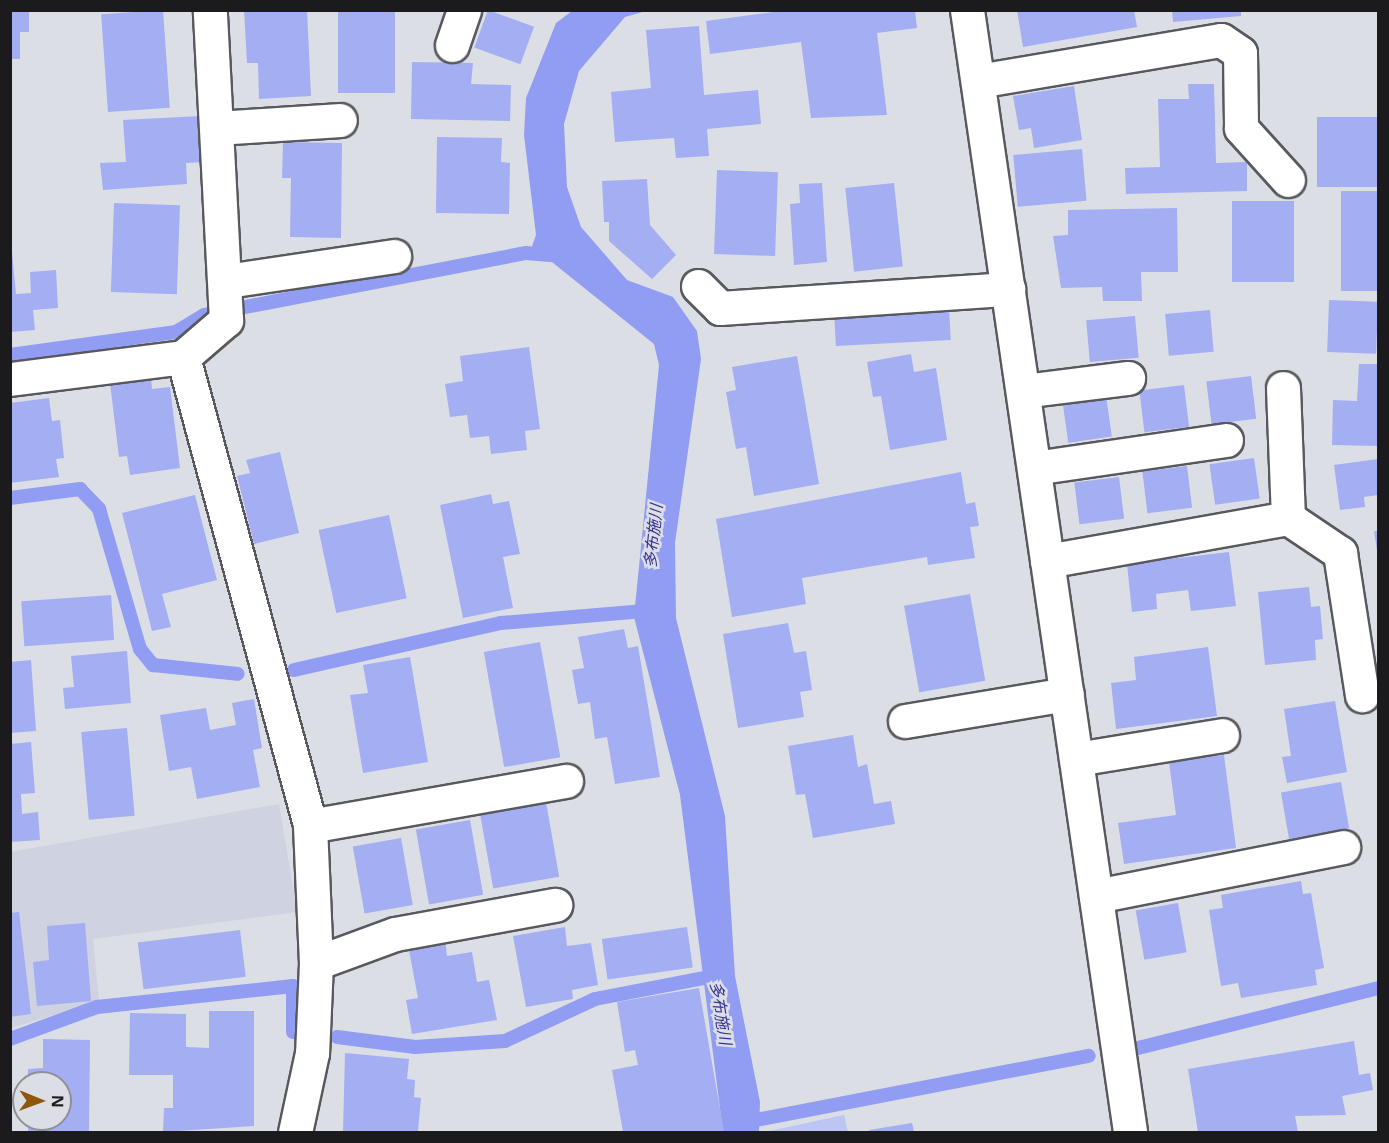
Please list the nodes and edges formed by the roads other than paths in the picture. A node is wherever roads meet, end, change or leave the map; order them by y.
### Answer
1 (210, 10) edge
2 (464, 10) edge
3 (967, 10) edge
4 (452, 45) dead end
5 (978, 81) junction
6 (340, 120) dead end
7 (217, 128) junction
8 (1288, 180) dead end
9 (394, 256) dead end
10 (698, 286) dead end
11 (1008, 289) junction
12 (227, 299) junction
13 (183, 357) junction
14 (1128, 378) dead end
15 (10, 380) edge
16 (1283, 388) dead end
17 (1023, 391) junction
18 (1226, 440) dead end
19 (1034, 468) junction
20 (1288, 518) junction
21 (1047, 561) junction
22 (1368, 651) edge
23 (1067, 694) junction
24 (1362, 695) dead end
25 (905, 721) dead end
26 (1222, 735) dead end
27 (1076, 759) junction
28 (566, 781) dead end
29 (310, 826) junction
30 (1343, 847) dead end
31 (1096, 896) junction
32 (555, 904) dead end
33 (316, 963) junction
34 (295, 1132) edge
35 (1130, 1132) edge

1 - 7 street
2 - 4 street
3 - 5 street
5 - 8 street
5 - 11 street
6 - 7 street
7 - 12 street
9 - 12 street
10 - 11 street
11 - 17 street
12 - 13 street
13 - 15 street
13 - 29 street
14 - 17 street
16 - 20 street
17 - 19 street
18 - 19 street
19 - 21 street
20 - 21 street
20 - 22 street
21 - 23 street
22 - 24 street
23 - 25 street
23 - 27 street
26 - 27 street
27 - 31 street
28 - 29 street
29 - 33 street
30 - 31 street
31 - 35 street
32 - 33 street
33 - 34 street

